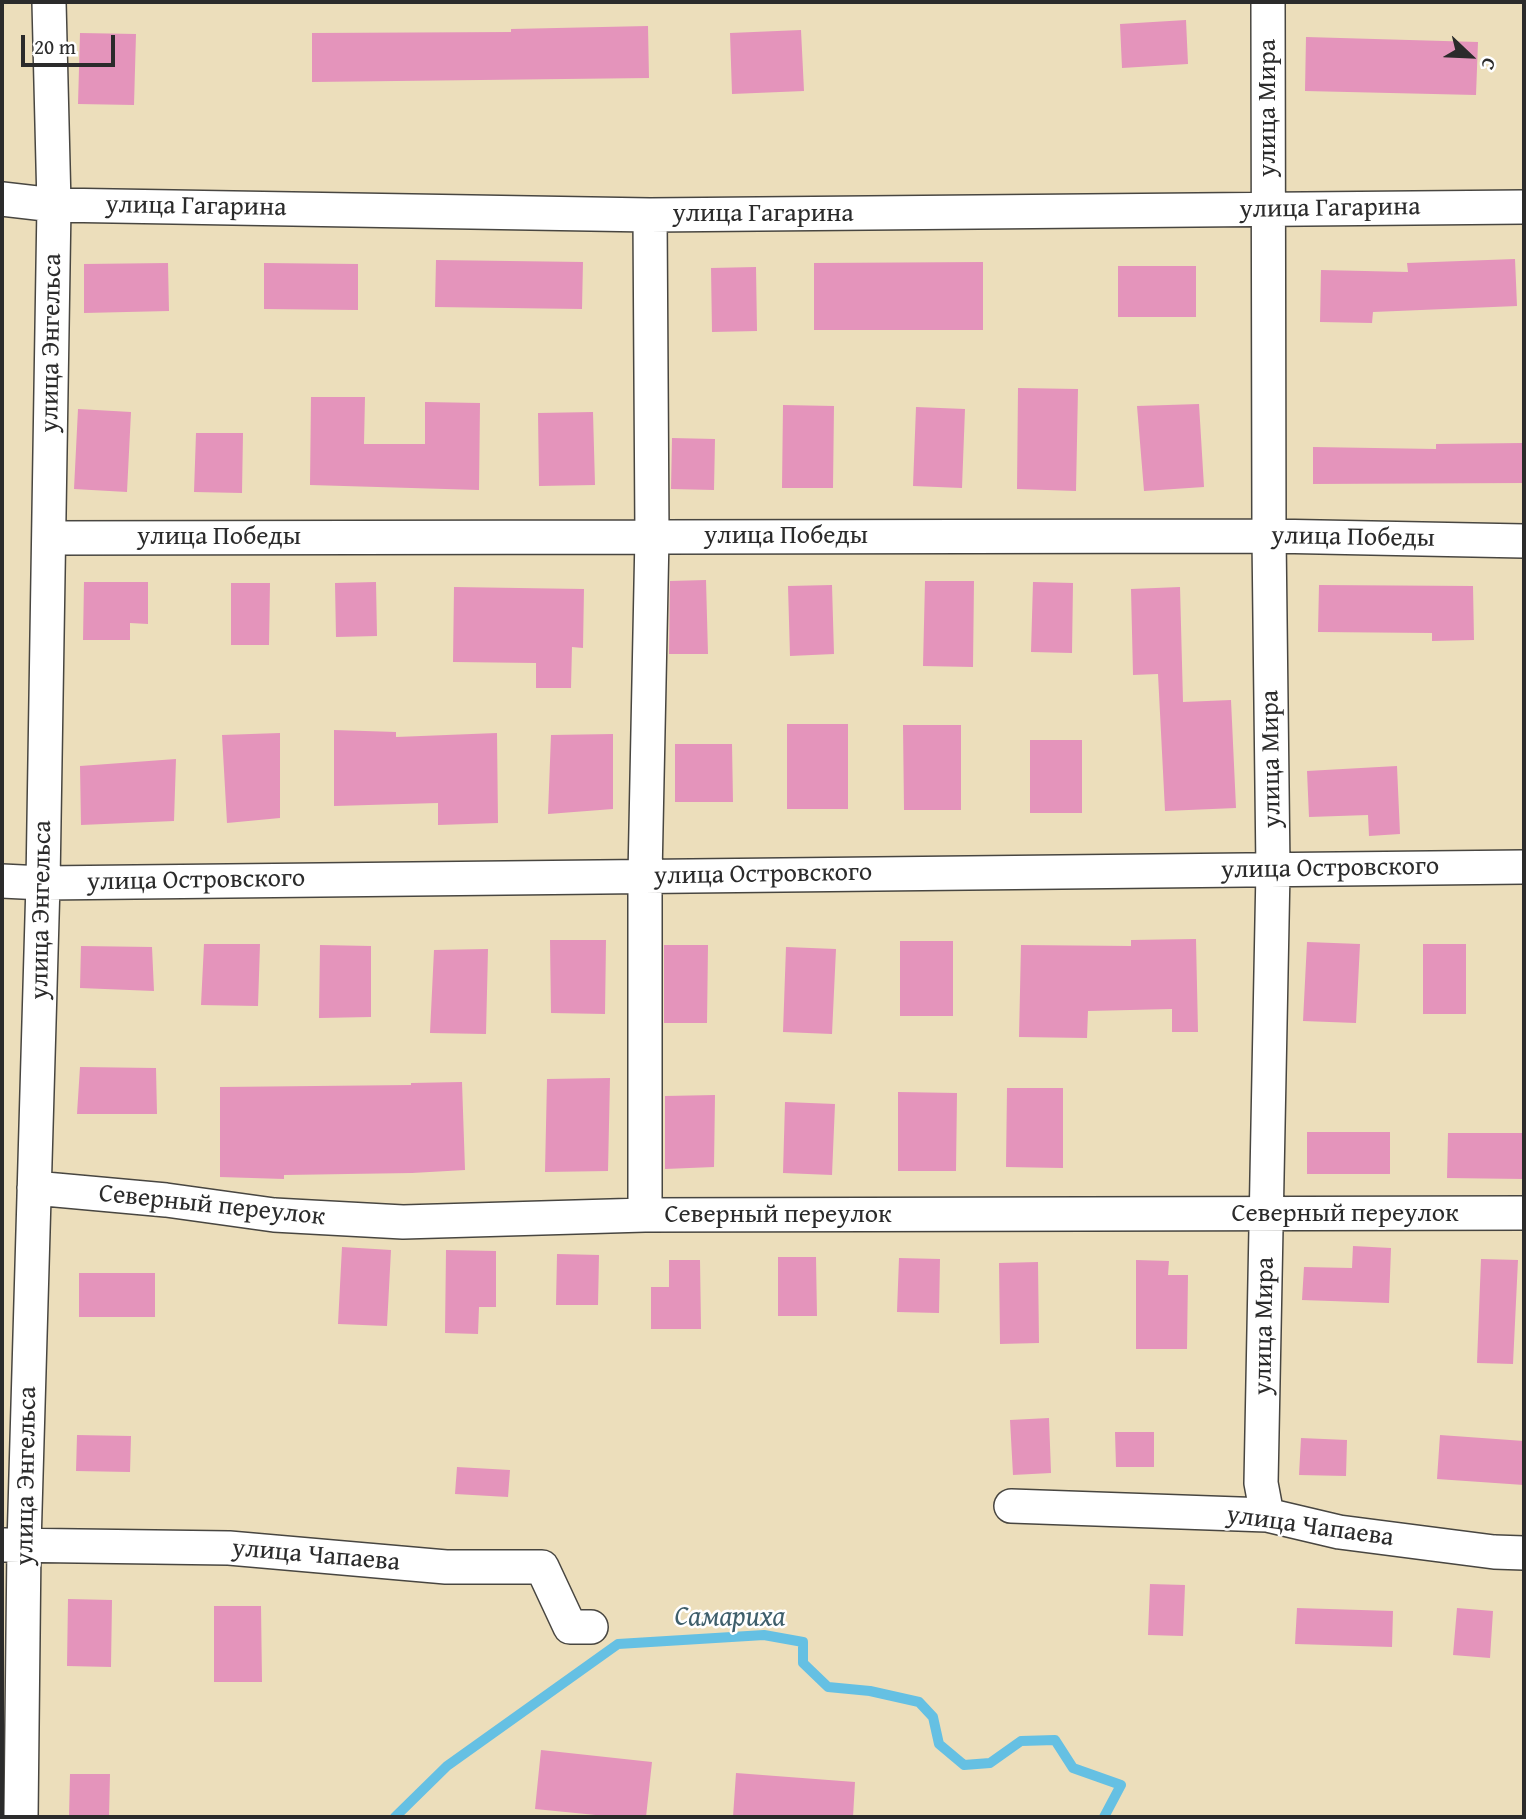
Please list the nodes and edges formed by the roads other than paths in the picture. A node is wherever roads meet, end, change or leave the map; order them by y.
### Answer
1 (49, 2) edge
2 (1268, 2) edge
3 (2, 199) edge
4 (54, 205) junction
5 (1524, 207) edge
6 (1268, 210) junction
7 (650, 215) junction
8 (652, 536) junction
9 (1269, 536) junction
10 (49, 538) junction
11 (1524, 541) edge
12 (1524, 867) edge
13 (1273, 870) junction
14 (645, 876) junction
15 (2, 881) edge
16 (43, 883) junction
17 (34, 1188) junction
18 (1524, 1213) edge
19 (645, 1215) junction
20 (1267, 1215) junction
21 (1011, 1506) dead end
22 (1267, 1515) junction
23 (13, 1545) edge
24 (1524, 1553) edge
25 (591, 1627) dead end
26 (21, 1817) edge

1 - 4 street, улица Энгельса
2 - 6 street, улица Мира
3 - 4 street, улица Гагарина
4 - 7 street, улица Гагарина
4 - 10 street, улица Энгельса
5 - 6 street, улица Гагарина
6 - 7 street, улица Гагарина
6 - 9 street, улица Мира
7 - 8 street
8 - 9 street, улица Победы
8 - 10 street, улица Победы
8 - 14 street
9 - 11 street, улица Победы
9 - 13 street, улица Мира
10 - 16 street, улица Энгельса
12 - 13 street, улица Островского
13 - 14 street, улица Островского
13 - 20 street, улица Мира
14 - 16 street, улица Островского
14 - 19 street
15 - 16 street, улица Островского
16 - 17 street, улица Энгельса
17 - 19 street, Северный переулок
17 - 23 street, улица Энгельса
18 - 20 street, Северный переулок
19 - 20 street, Северный переулок
20 - 22 street, улица Мира
21 - 22 street, улица Чапаева
22 - 24 street, улица Чапаева
23 - 25 street, улица Чапаева
23 - 26 street, улица Энгельса

